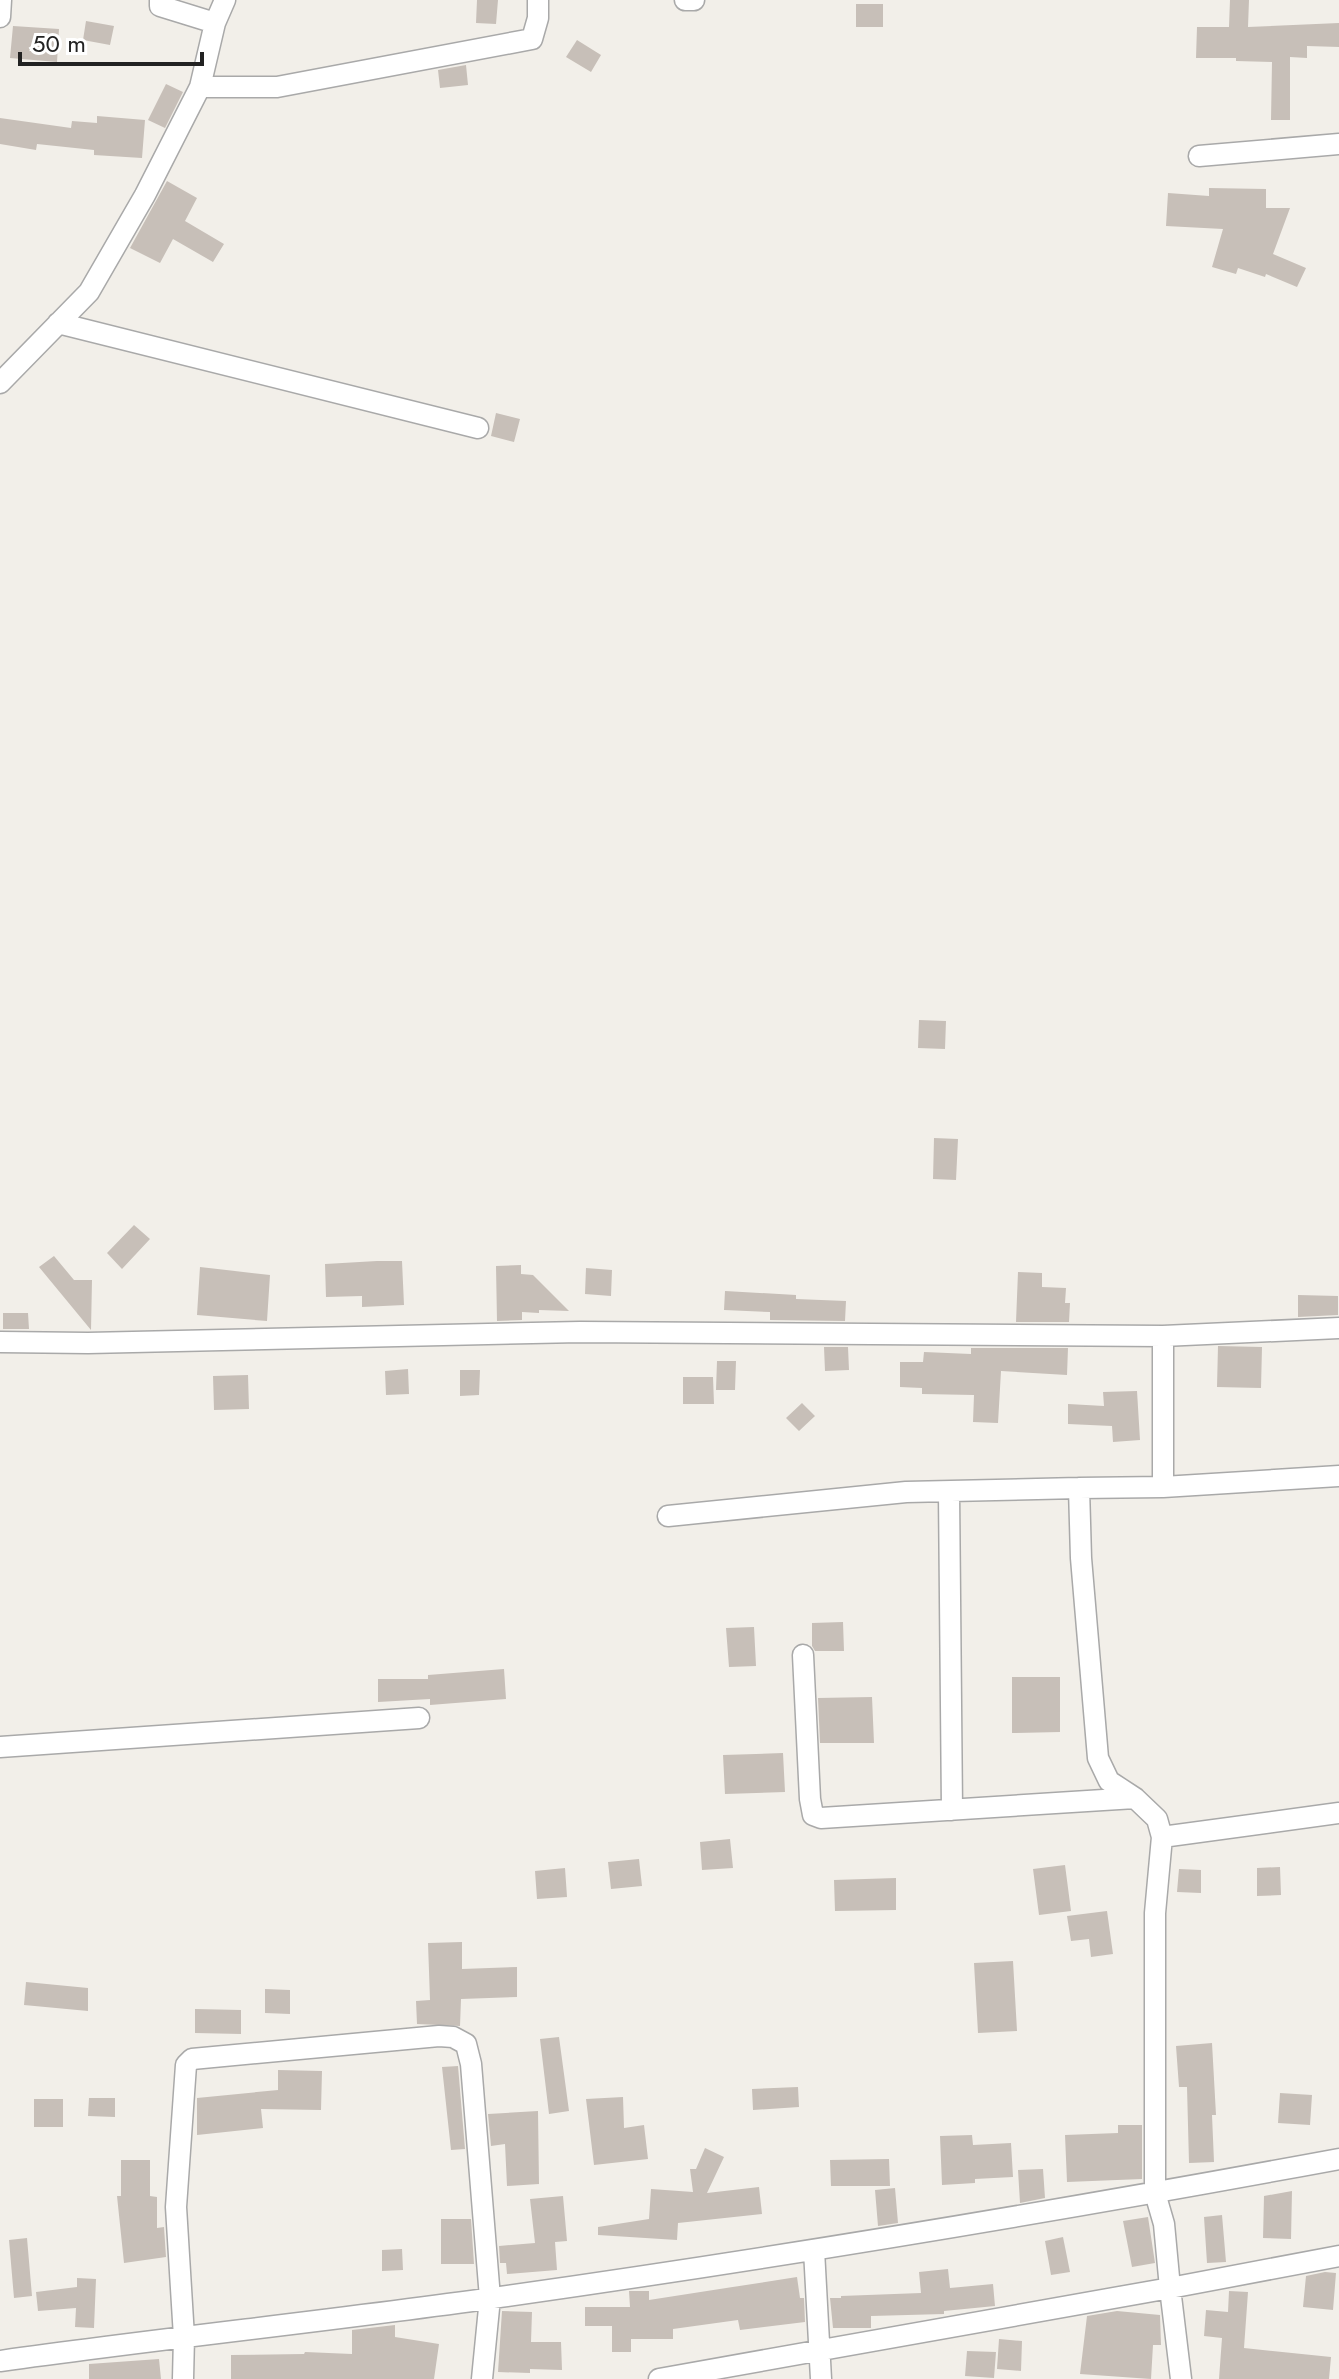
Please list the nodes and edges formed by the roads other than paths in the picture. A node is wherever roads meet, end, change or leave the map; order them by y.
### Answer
1 (1, 0) edge
2 (160, 0) edge
3 (225, 0) edge
4 (538, 0) edge
5 (685, 0) edge
6 (694, 0) edge
7 (0, 17) edge
8 (215, 23) junction
9 (200, 87) junction
10 (1339, 144) edge
11 (1199, 156) dead end
12 (58, 323) junction
13 (0, 383) edge
14 (478, 428) dead end
15 (1339, 1328) edge
16 (1163, 1336) junction
17 (0, 1342) edge
18 (1339, 1476) edge
19 (1163, 1487) junction
20 (1079, 1488) junction
21 (949, 1492) junction
22 (668, 1516) dead end
23 (803, 1655) dead end
24 (419, 1718) dead end
25 (0, 1747) edge
26 (1135, 1798) junction
27 (952, 1810) junction
28 (1339, 1813) edge
29 (1162, 1837) junction
30 (1339, 2159) edge
31 (1155, 2193) junction
32 (814, 2250) junction
33 (1339, 2256) edge
34 (1170, 2288) junction
35 (490, 2298) junction
36 (184, 2337) junction
37 (820, 2352) junction
38 (0, 2361) edge
39 (183, 2379) edge
40 (482, 2379) edge
41 (659, 2379) edge
42 (821, 2379) edge
43 (1181, 2379) edge

1 - 7 street
2 - 8 street
3 - 8 street
4 - 9 street
5 - 6 street
8 - 9 street
9 - 12 street
10 - 11 street
12 - 13 street
12 - 14 street
15 - 16 street
16 - 17 street
16 - 19 street
18 - 19 street
19 - 20 street
20 - 21 street
20 - 26 street
21 - 22 street
21 - 27 street
23 - 27 street
24 - 25 street
26 - 27 street
26 - 29 street
28 - 29 street
29 - 31 street
30 - 31 street
31 - 32 street
31 - 34 street
32 - 35 street
32 - 37 street
33 - 34 street
34 - 37 street
34 - 43 street
35 - 36 street
35 - 36 street
35 - 40 street
36 - 38 street
36 - 39 street
37 - 41 street
37 - 42 street

